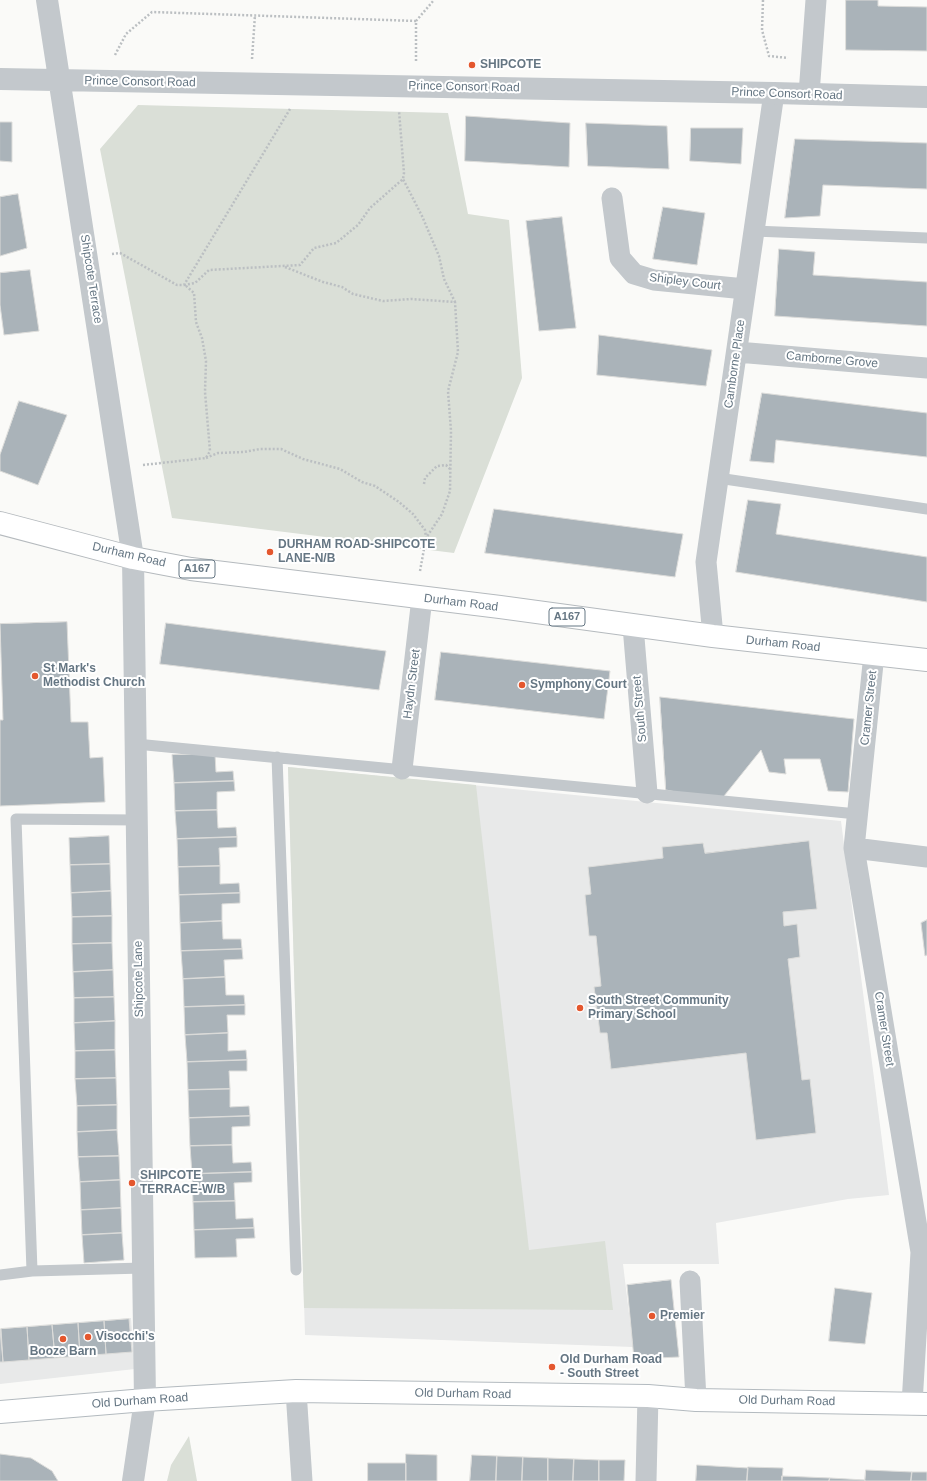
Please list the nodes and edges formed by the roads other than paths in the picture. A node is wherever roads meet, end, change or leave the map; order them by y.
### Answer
1 (47, 0) edge
2 (816, 0) edge
3 (0, 79) edge
4 (61, 80) junction
5 (774, 93) junction
6 (809, 94) junction
7 (927, 98) edge
8 (612, 198) dead end
9 (754, 231) junction
10 (927, 238) edge
11 (745, 289) junction
12 (737, 352) junction
13 (927, 368) edge
14 (718, 478) junction
15 (927, 509) edge
16 (0, 523) edge
17 (133, 558) junction
18 (419, 598) junction
19 (633, 626) junction
20 (713, 636) junction
21 (874, 654) junction
22 (927, 660) edge
23 (136, 744) junction
24 (278, 757) junction
25 (402, 769) junction
26 (647, 793) junction
27 (857, 814) junction
28 (137, 820) junction
29 (854, 848) junction
30 (927, 857) edge
31 (924, 1252) edge
32 (143, 1268) junction
33 (296, 1270) dead end
34 (32, 1271) junction
35 (0, 1275) edge
36 (690, 1281) dead end
37 (296, 1391) junction
38 (648, 1396) junction
39 (145, 1400) junction
40 (696, 1400) junction
41 (919, 1404) edge
42 (0, 1412) edge
43 (132, 1481) edge
44 (302, 1481) edge
45 (646, 1481) edge

1 - 4 street, Shipcote Terrace
2 - 6 street
3 - 4 street, Prince Consort Road
4 - 5 street, Prince Consort Road
4 - 17 street, Shipcote Terrace
5 - 6 street, Prince Consort Road
5 - 9 street, Camborne Place
6 - 7 street, Prince Consort Road
8 - 11 street, Shipley Court
9 - 10 lane
9 - 11 street, Camborne Place
11 - 12 street, Camborne Place
12 - 13 street, Camborne Grove
12 - 14 street, Camborne Place
14 - 15 lane
14 - 20 street, Camborne Place
16 - 17 main road, Durham Road / A167
17 - 18 main road, Durham Road / A167
17 - 23 street, Shipcote Lane
18 - 19 main road, Durham Road / A167
18 - 25 street, Haydn Street
19 - 20 main road, Durham Road / A167
19 - 26 street, South Street
20 - 21 main road, Durham Road / A167
21 - 22 main road, Durham Road / A167
21 - 27 street, Cramer Street
23 - 24 lane
23 - 28 street, Shipcote Lane
24 - 25 lane
24 - 33 lane
25 - 26 lane
26 - 27 lane
27 - 29 street, Cramer Street
28 - 32 street, Shipcote Lane
28 - 34 lane
29 - 30 street
29 - 31 street, Cramer Street
31 - 41 street, Cramer Street
32 - 34 lane
32 - 39 street, Shipcote Lane
34 - 35 lane
36 - 40 street
37 - 38 main road, Old Durham Road
37 - 39 main road, Old Durham Road
37 - 44 street
38 - 40 main road, Old Durham Road
38 - 45 street
39 - 42 main road, Old Durham Road
39 - 43 street, Shipcote Lane
40 - 41 main road, Old Durham Road

